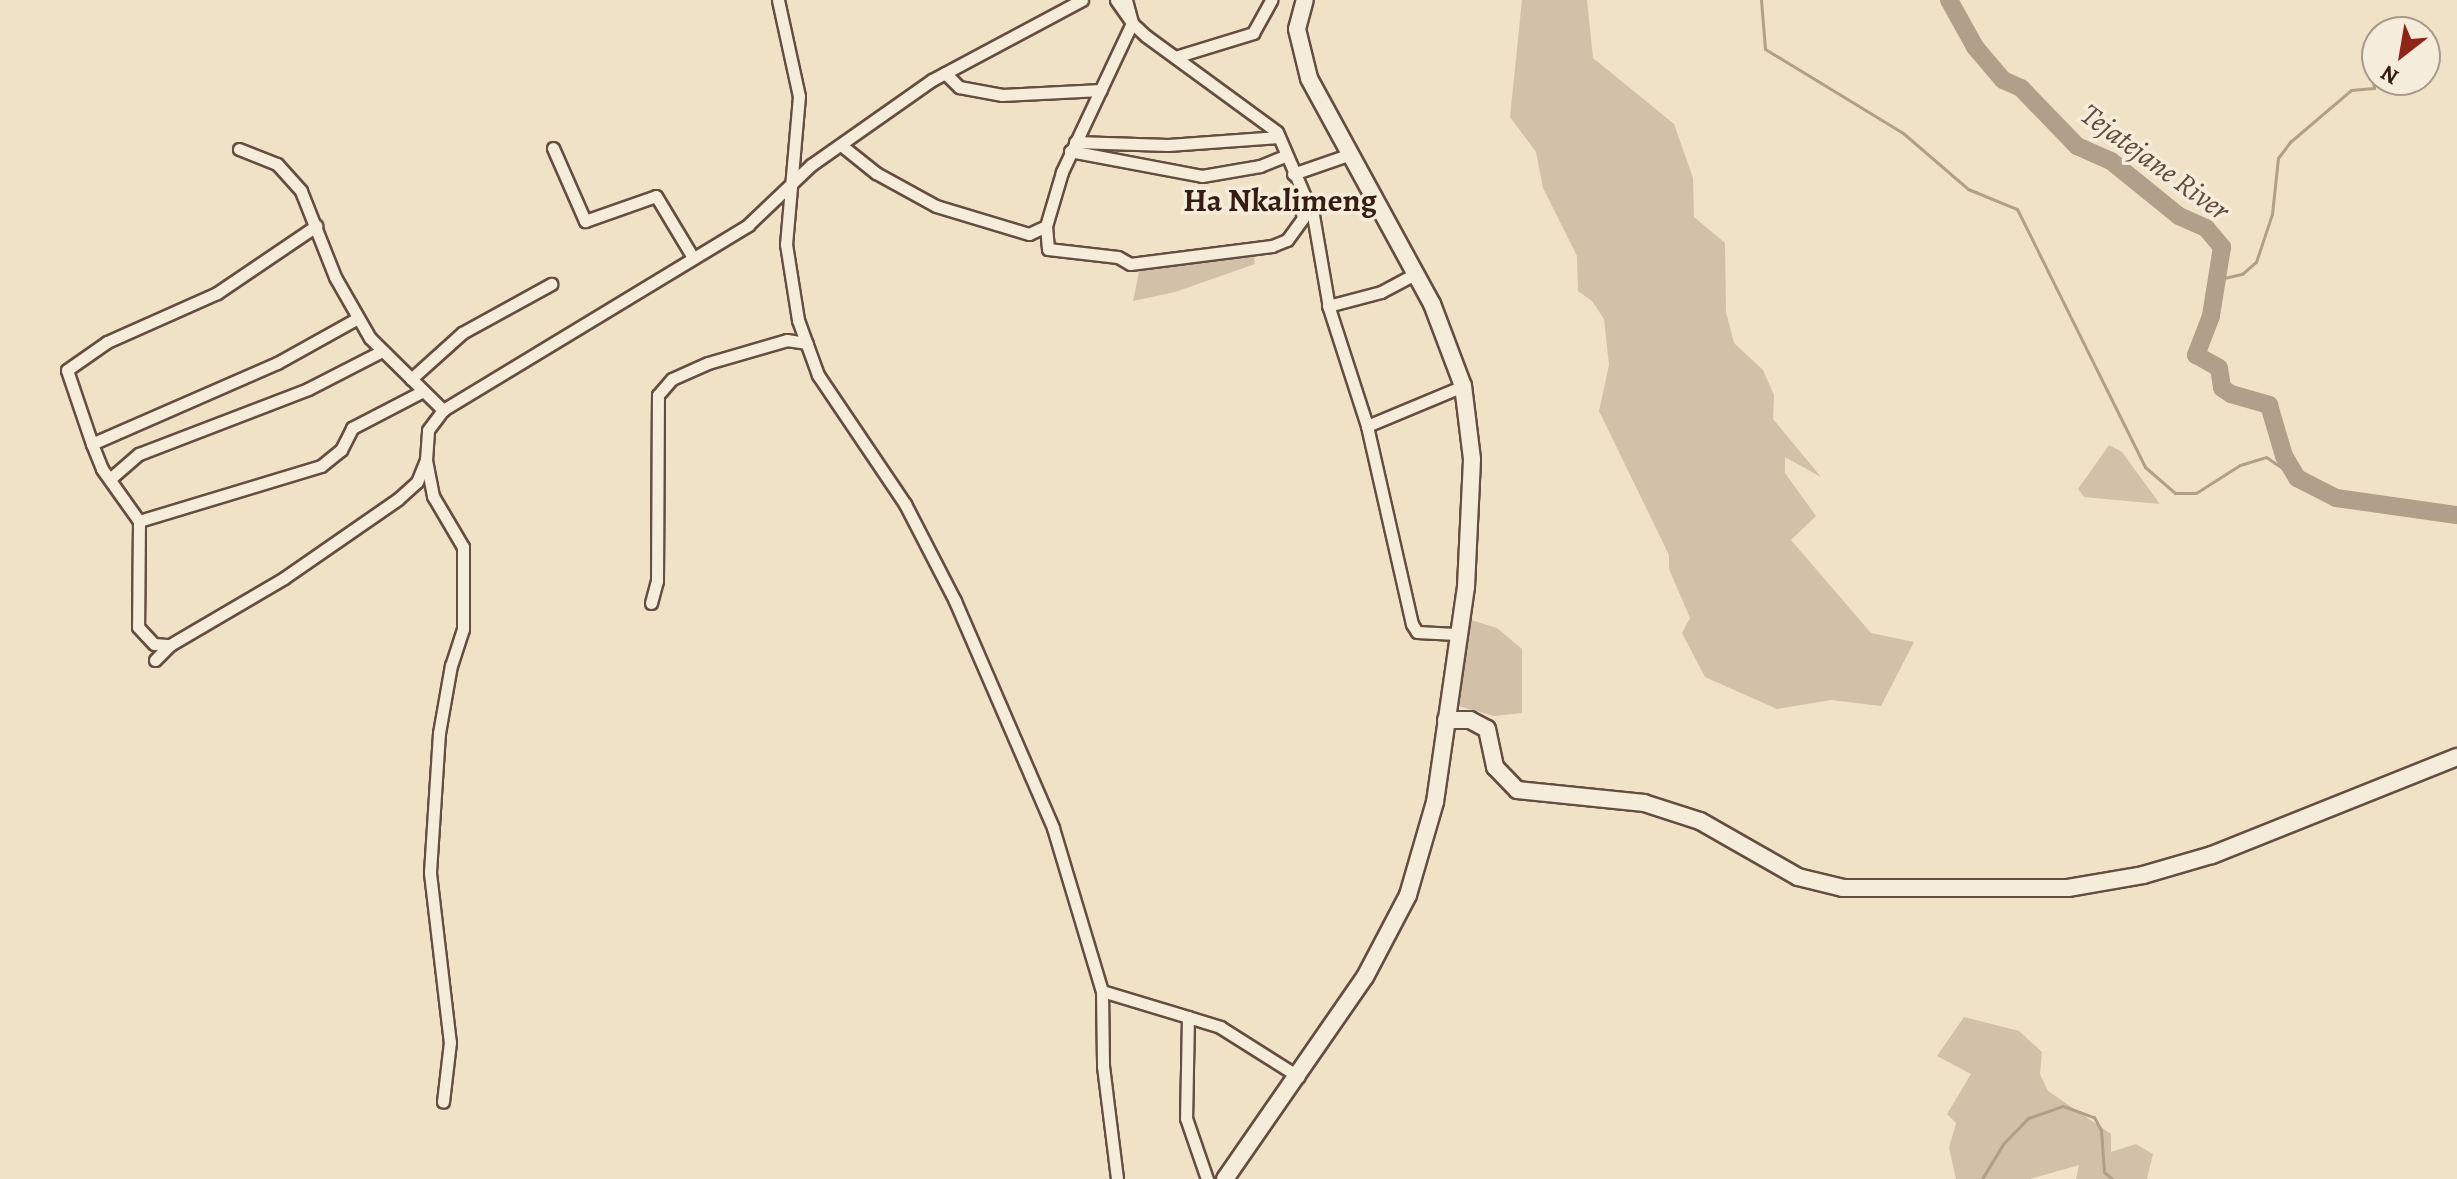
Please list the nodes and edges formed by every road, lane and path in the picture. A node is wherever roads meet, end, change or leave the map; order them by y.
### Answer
1 (778, 0) edge
2 (1061, 0) edge
3 (1083, 0) edge
4 (1116, 0) edge
5 (1126, 0) edge
6 (1271, 0) edge
7 (1305, 0) edge
8 (1070, 9) junction
9 (1132, 23) junction
10 (1175, 57) junction
11 (945, 73) junction
12 (1101, 90) junction
13 (1279, 137) junction
14 (841, 145) junction
15 (1073, 146) junction
16 (553, 148) dead end
17 (239, 149) dead end
18 (1348, 155) junction
19 (1285, 156) junction
20 (1294, 176) junction
21 (794, 178) junction
22 (316, 226) junction
23 (1046, 226) junction
24 (692, 256) junction
25 (1415, 274) junction
26 (551, 284) dead end
27 (1328, 306) junction
28 (358, 318) junction
29 (807, 343) junction
30 (382, 351) junction
31 (411, 379) junction
32 (1463, 386) junction
33 (423, 391) junction
34 (443, 410) junction
35 (1367, 426) junction
36 (92, 444) junction
37 (426, 460) junction
38 (111, 478) junction
39 (139, 521) junction
40 (651, 603) dead end
41 (1456, 634) junction
42 (170, 645) junction
43 (155, 660) dead end
44 (1446, 720) junction
45 (2457, 757) edge
46 (1102, 991) junction
47 (1188, 1017) junction
48 (1299, 1077) junction
49 (443, 1102) dead end
50 (1117, 1179) edge
51 (1207, 1179) edge
52 (1225, 1179) edge

1 - 21 street
2 - 8 street
3 - 8 street
4 - 9 street
5 - 9 street
6 - 10 street
7 - 18 main road
8 - 11 street
9 - 10 street
9 - 12 street
10 - 13 street
11 - 12 street
11 - 14 street
12 - 15 street
13 - 15 street
13 - 19 street
14 - 21 street
14 - 23 street
15 - 19 street
15 - 23 street
16 - 24 street
17 - 22 street
18 - 20 street
18 - 25 main road
19 - 20 street
20 - 23 street
20 - 27 street
21 - 24 street
21 - 29 street
22 - 28 street
22 - 36 street
24 - 34 street
25 - 27 street
25 - 32 main road
26 - 31 street
27 - 35 street
28 - 30 street
28 - 36 street
29 - 40 street
29 - 46 street
30 - 31 street
30 - 38 street
31 - 33 street
32 - 35 street
32 - 41 main road
33 - 34 street
33 - 39 street
34 - 37 street
35 - 41 street
36 - 38 street
37 - 42 street
37 - 49 street
38 - 39 street
39 - 42 street
41 - 44 main road
42 - 43 street
44 - 45 main road
44 - 48 main road
46 - 47 street
46 - 50 street
47 - 48 street
47 - 51 street
48 - 52 main road

